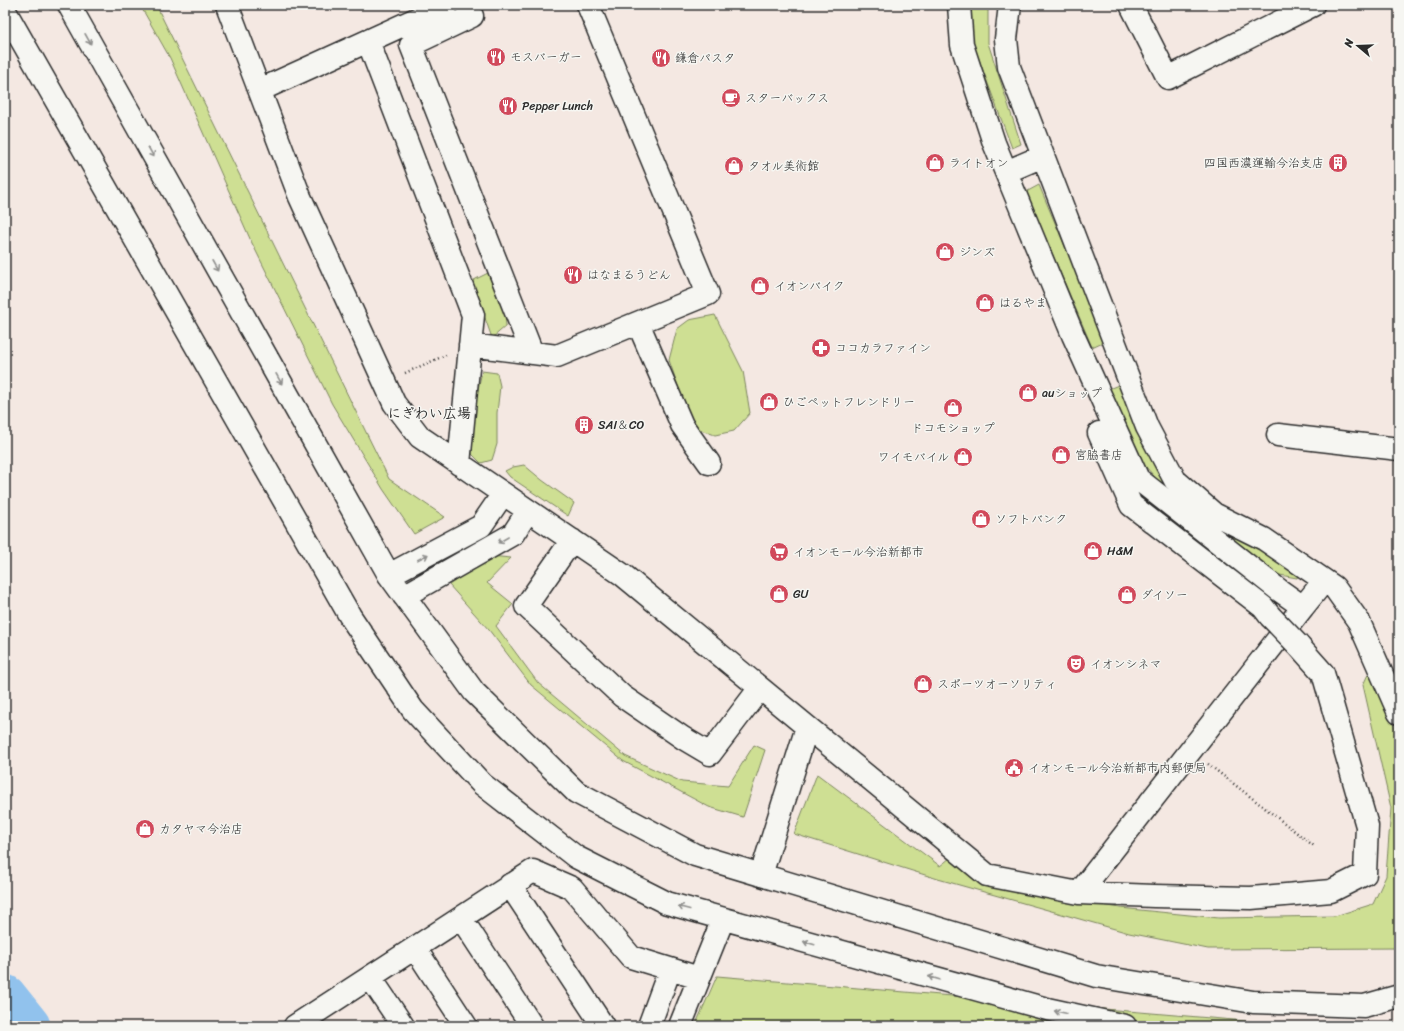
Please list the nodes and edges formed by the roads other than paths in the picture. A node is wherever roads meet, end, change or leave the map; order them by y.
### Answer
1 (68, 5) edge
2 (227, 5) edge
3 (447, 5) edge
4 (467, 5) edge
5 (588, 5) edge
6 (959, 5) edge
7 (1010, 5) edge
8 (1131, 5) edge
9 (1314, 5) edge
10 (5, 11) edge
11 (368, 41) junction
12 (260, 90) junction
13 (1043, 156) junction
14 (1006, 172) junction
15 (638, 323) junction
16 (470, 345) junction
17 (532, 353) junction
18 (1124, 366) junction
19 (1093, 380) junction
20 (1099, 433) dead end
21 (1278, 435) dead end
22 (1399, 449) edge
23 (710, 463) dead end
24 (459, 464) junction
25 (503, 494) junction
26 (528, 511) junction
27 (572, 540) junction
28 (388, 575) junction
29 (1324, 581) junction
30 (404, 596) junction
31 (1303, 607) junction
32 (760, 688) junction
33 (1399, 713) edge
34 (807, 727) junction
35 (761, 875) junction
36 (510, 886) junction
37 (1079, 893) junction
38 (461, 918) junction
39 (723, 918) junction
40 (415, 948) junction
41 (670, 969) junction
42 (370, 977) junction
43 (699, 978) junction
44 (1399, 996) edge
45 (322, 1019) edge
46 (295, 1026) edge
47 (403, 1026) edge
48 (466, 1026) edge
49 (532, 1026) edge
50 (603, 1026) edge
51 (649, 1026) edge
52 (680, 1026) edge
53 (1125, 1026) edge

1 -> 28 street
2 - 12 street
3 - 11 street
4 - 17 street
5 - 15 street
6 - 14 street
7 - 13 street
8 - 9 street
39 -> 10 street
11 - 12 street
11 - 16 street
12 - 24 street
13 - 14 street
13 - 18 street
14 - 19 street
15 - 17 street
15 - 23 street
16 - 17 street
16 - 24 street
18 - 19 street
18 - 29 street
19 - 31 street
20 - 37 street, bridge
21 - 22 street
24 - 25 street
25 - 26 street
28 -> 25 street
26 - 27 street
26 -> 30 street
27 - 32 street
27 - 32 street
28 - 30 street
29 - 31 street
29 - 33 street
30 - 35 street
31 - 37 street
32 - 34 street
34 - 35 street
34 - 37 street
35 - 44 street
36 - 38 street
36 - 41 street
36 - 50 street
38 - 40 street
38 - 49 street
39 - 43 street
53 -> 39 street
40 - 42 street
40 - 48 street
41 - 43 street
41 - 51 street
42 - 45 street
42 - 47 street
43 - 52 street
45 - 46 street

